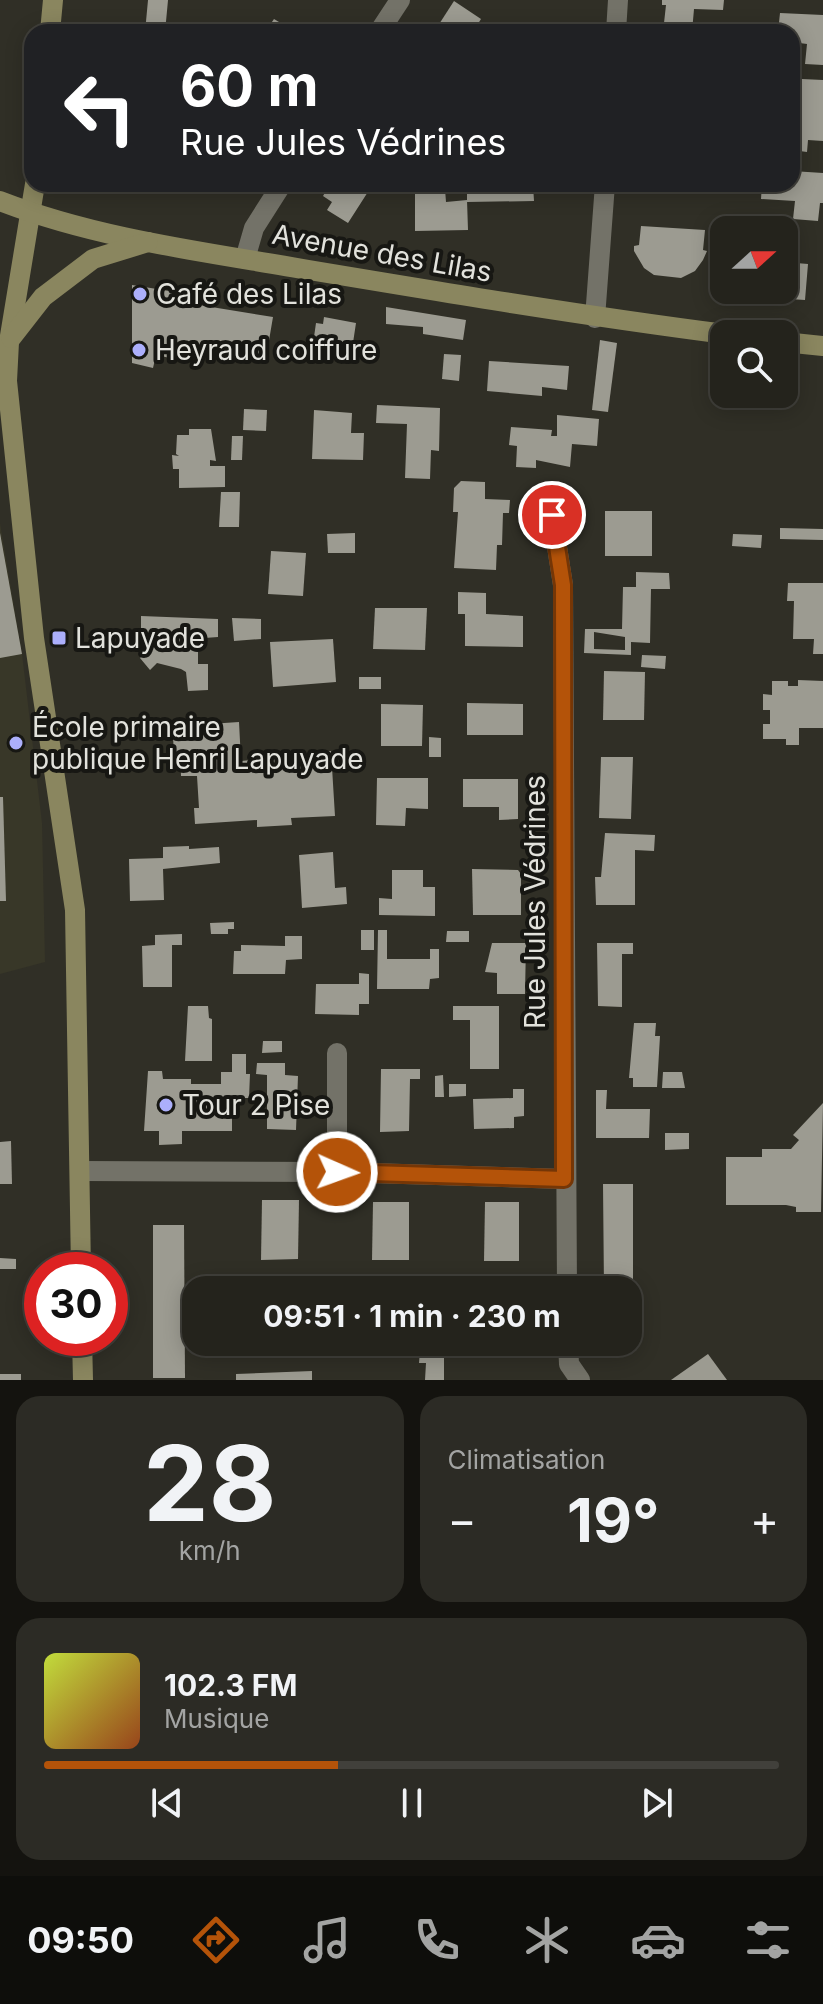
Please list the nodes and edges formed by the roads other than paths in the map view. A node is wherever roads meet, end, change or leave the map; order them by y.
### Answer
1 (53, 0) edge
2 (400, 0) edge
3 (618, 0) edge
4 (51, 24) edge
5 (384, 24) edge
6 (616, 24) edge
7 (34, 192) edge
8 (277, 192) edge
9 (604, 192) edge
10 (0, 201) edge
11 (32, 214) junction
12 (151, 241) junction
13 (245, 259) junction
14 (595, 318) junction
15 (710, 332) edge
16 (4, 342) edge
17 (798, 343) edge
18 (823, 346) edge
19 (552, 515) dead end
20 (337, 1053) dead end
21 (81, 1171) junction
22 (337, 1172) junction
23 (564, 1179) junction
24 (81, 1252) edge
25 (567, 1276) edge
26 (82, 1356) edge
27 (569, 1356) edge
28 (83, 1380) edge
29 (580, 1380) edge

1 - 4 main road
2 - 5 street
3 - 6 street
7 - 11 main road
8 - 13 street
9 - 14 street
10 - 11 main road, Avenue des Lilas
11 - 12 main road, Avenue des Lilas
11 - 16 main road
12 - 13 main road, Avenue des Lilas
12 - 16 main road
13 - 14 main road, Avenue des Lilas
14 - 15 main road, Avenue des Lilas
16 - 21 main road
17 - 18 main road
19 - 23 street, Rue Jules Védrines
20 - 22 street
21 - 22 street
21 - 24 main road
22 - 23 street
23 - 25 street, Rue Jules Védrines
26 - 28 main road
27 - 29 street

